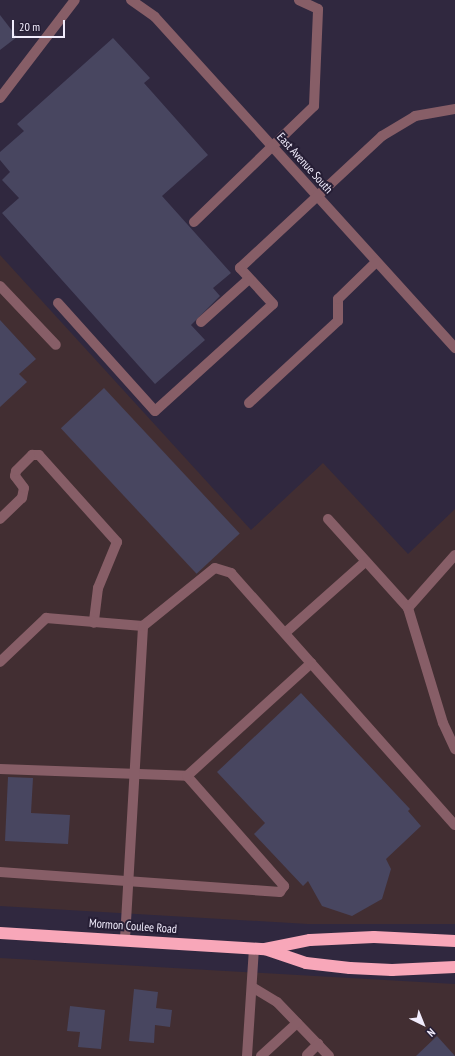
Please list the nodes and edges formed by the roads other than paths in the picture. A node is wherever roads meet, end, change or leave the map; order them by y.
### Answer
1 (75, 0) edge
2 (131, 0) edge
3 (299, 0) edge
4 (0, 98) edge
5 (455, 109) edge
6 (273, 147) junction
7 (318, 196) junction
8 (194, 222) dead end
9 (376, 262) junction
10 (250, 279) junction
11 (0, 286) edge
12 (58, 303) dead end
13 (201, 322) dead end
14 (56, 345) dead end
15 (455, 348) edge
16 (249, 403) dead end
17 (0, 519) edge
18 (328, 519) dead end
19 (455, 554) edge
20 (366, 561) junction
21 (408, 608) junction
22 (94, 623) junction
23 (143, 626) junction
24 (285, 633) junction
25 (0, 662) edge
26 (311, 663) junction
27 (455, 749) edge
28 (0, 770) edge
29 (135, 774) junction
30 (187, 776) junction
31 (455, 824) edge
32 (0, 872) edge
33 (127, 881) junction
34 (0, 933) edge
35 (125, 939) junction
36 (455, 941) edge
37 (259, 949) junction
38 (455, 967) edge
39 (252, 987) junction
40 (297, 1022) junction
41 (318, 1044) junction
42 (307, 1055) dead end
43 (247, 1056) edge
44 (261, 1056) edge
45 (329, 1056) edge

1 - 4 street
2 - 6 street, East Avenue South
3 - 6 street
5 - 7 street
6 - 7 street, East Avenue South
6 - 8 street
7 - 9 street, East Avenue South
7 - 10 street
9 - 15 street, East Avenue South
9 - 16 street
10 - 12 street
10 - 13 street
11 - 14 street
17 - 22 street
18 - 20 street
19 - 21 street
20 - 21 street
20 - 24 street
21 - 27 street
22 - 23 street
22 - 25 street
23 - 24 street
23 - 29 street
24 - 26 street
26 - 30 street
26 - 31 street
28 - 29 street
29 - 30 street
29 - 33 street
30 - 33 street
32 - 33 street
33 - 35 street
34 - 35 highway, Mormon Coulee Road
35 - 37 highway, Mormon Coulee Road
36 - 37 highway, Mormon Coulee Road
37 - 38 highway, Mormon Coulee Road
37 - 39 street
39 - 40 street
39 - 43 street
40 - 41 street
40 - 44 street
41 - 42 street
41 - 45 street

